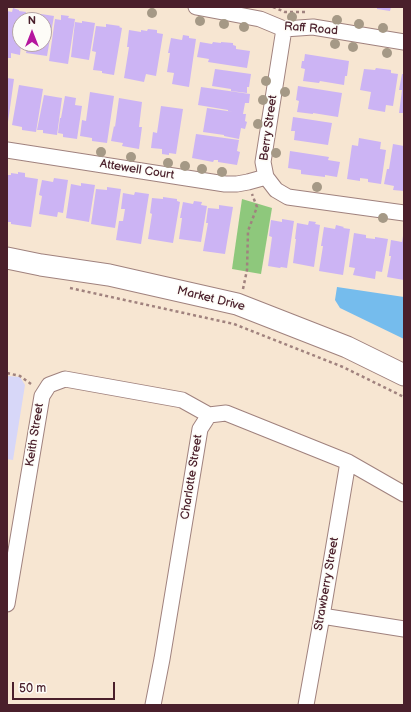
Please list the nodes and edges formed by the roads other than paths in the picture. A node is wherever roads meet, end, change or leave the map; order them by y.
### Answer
1 (196, 7) edge
2 (284, 29) junction
3 (404, 42) edge
4 (7, 150) edge
5 (266, 177) junction
6 (404, 213) edge
7 (7, 258) edge
8 (404, 375) edge
9 (209, 415) junction
10 (348, 462) junction
11 (404, 494) edge
12 (7, 604) edge
13 (322, 616) junction
14 (404, 629) edge
15 (153, 705) edge
16 (306, 705) edge

1 - 2 street, Raff Road
2 - 3 street, Raff Road
2 - 5 street, Berry Street
4 - 5 street, Attewell Court
5 - 6 street, Berry Street
7 - 8 street, Market Drive
9 - 10 street
9 - 12 street, Keith Street
9 - 15 street, Charlotte Street
10 - 11 street
10 - 13 street, Strawberry Street
13 - 14 street
13 - 16 street, Strawberry Street

